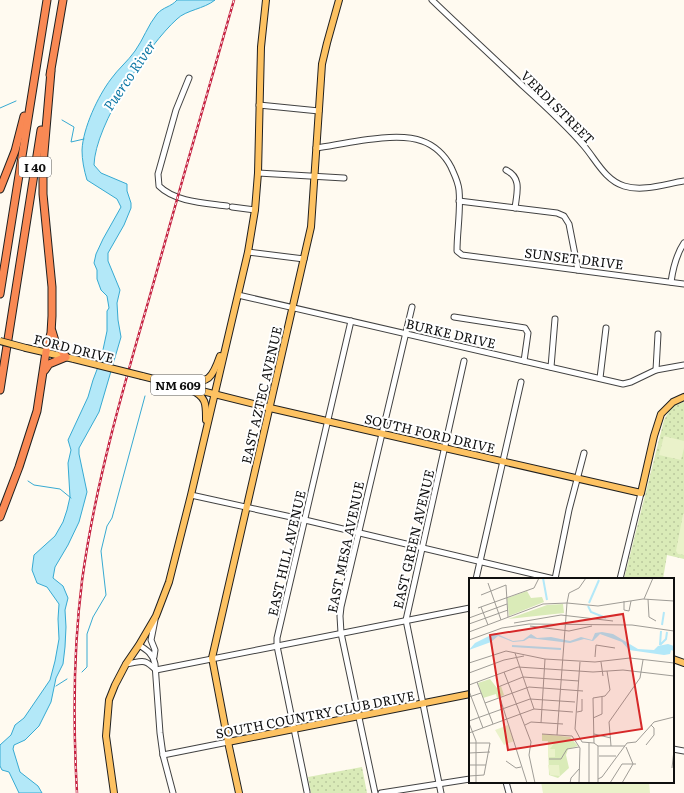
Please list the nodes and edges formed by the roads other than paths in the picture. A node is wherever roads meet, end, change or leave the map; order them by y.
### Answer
1 (47, 0) edge
2 (63, 0) edge
3 (266, 0) edge
4 (339, 0) edge
5 (432, 0) edge
6 (39, 43) junction
7 (51, 71) junction
8 (189, 78) dead end
9 (259, 105) junction
10 (319, 111) junction
11 (316, 148) junction
12 (506, 170) dead end
13 (258, 173) junction
14 (315, 176) junction
15 (344, 178) dead end
16 (684, 181) edge
17 (0, 189) edge
18 (459, 201) junction
19 (515, 208) junction
20 (255, 210) junction
21 (684, 244) edge
22 (248, 252) junction
23 (304, 259) junction
24 (578, 270) junction
25 (671, 282) junction
26 (684, 284) edge
27 (0, 294) edge
28 (238, 295) junction
29 (412, 307) dead end
30 (293, 308) junction
31 (52, 316) junction
32 (454, 317) dead end
33 (555, 319) dead end
34 (232, 320) junction
35 (351, 321) junction
36 (606, 328) dead end
37 (406, 334) junction
38 (658, 334) dead end
39 (0, 341) edge
40 (46, 352) junction
41 (66, 357) junction
42 (464, 361) dead end
43 (524, 361) junction
44 (684, 365) edge
45 (551, 367) junction
46 (656, 370) junction
47 (600, 378) junction
48 (42, 380) junction
49 (521, 382) dead end
50 (179, 385) junction
51 (0, 390) edge
52 (215, 393) junction
53 (684, 397) edge
54 (270, 408) junction
55 (328, 421) junction
56 (383, 434) junction
57 (203, 442) junction
58 (444, 448) junction
59 (584, 453) dead end
60 (503, 462) junction
61 (578, 479) junction
62 (641, 493) junction
63 (191, 495) junction
64 (246, 507) junction
65 (0, 517) edge
66 (305, 520) junction
67 (358, 533) junction
68 (422, 548) junction
69 (480, 561) junction
70 (476, 578) edge
71 (550, 578) edge
72 (554, 578) edge
73 (620, 578) edge
74 (469, 608) edge
75 (156, 616) junction
76 (406, 620) junction
77 (341, 633) junction
78 (139, 645) junction
79 (277, 646) junction
80 (154, 657) junction
81 (212, 658) junction
82 (674, 659) edge
83 (684, 663) edge
84 (126, 664) junction
85 (156, 670) junction
86 (469, 694) edge
87 (423, 703) junction
88 (358, 716) junction
89 (294, 729) junction
90 (228, 742) junction
91 (674, 749) edge
92 (684, 751) edge
93 (163, 755) junction
94 (469, 779) edge
95 (506, 783) edge
96 (439, 785) junction
97 (307, 792) dead end
98 (114, 793) edge
99 (173, 793) edge
100 (239, 793) edge
101 (374, 793) edge
102 (381, 793) edge
103 (441, 793) edge
104 (508, 793) edge

1 - 6 highway, I 40
2 - 7 highway, I 40
3 - 9 main road
4 - 10 main road, EAST AZTEC AVENUE
5 - 16 street, VERDI STREET
6 - 17 highway
6 - 27 highway, I 40
7 - 31 highway
7 - 51 highway, I 40
8 - 20 street
9 - 10 street
9 - 13 main road
10 - 11 main road, EAST AZTEC AVENUE
11 - 14 main road, EAST AZTEC AVENUE
11 - 18 street
12 - 19 street
13 - 14 street
13 - 20 main road
14 - 15 street
14 - 23 main road, EAST AZTEC AVENUE
18 - 19 street
18 - 24 street, SUNSET DRIVE
19 - 24 street
20 - 22 main road
21 - 25 street
22 - 23 street
22 - 28 main road
23 - 30 main road, EAST AZTEC AVENUE
24 - 25 street, SUNSET DRIVE
25 - 26 street, SUNSET DRIVE
28 - 30 street, BURKE DRIVE
28 - 34 main road
29 - 37 street, EAST MESA AVENUE
30 - 35 street, BURKE DRIVE
30 - 54 main road, EAST AZTEC AVENUE
31 - 40 highway
31 - 41 highway
32 - 43 street
33 - 45 street
34 - 50 main road
34 - 52 main road
35 - 37 street, BURKE DRIVE
35 - 55 street, EAST HILL AVENUE
36 - 47 street
37 - 43 street, BURKE DRIVE
37 - 56 street, EAST MESA AVENUE
38 - 46 street
39 - 40 main road, FORD DRIVE / NM 609, bridge
40 - 41 main road, FORD DRIVE / NM 609
40 - 48 highway
41 - 48 highway
41 - 50 main road, FORD DRIVE / NM 609, bridge
42 - 58 street, EAST GREEN AVENUE
43 - 45 street, BURKE DRIVE
44 - 46 street, BURKE DRIVE
45 - 47 street, BURKE DRIVE
46 - 47 street, BURKE DRIVE
48 - 65 highway
49 - 60 street
50 - 52 main road, NM 609
50 - 57 main road
52 - 54 main road, SOUTH FORD DRIVE
52 - 57 main road
53 - 62 main road
54 - 55 main road, SOUTH FORD DRIVE
54 - 64 main road, EAST AZTEC AVENUE
55 - 56 main road, SOUTH FORD DRIVE
55 - 66 street, EAST HILL AVENUE
56 - 58 main road, SOUTH FORD DRIVE
56 - 67 street, EAST MESA AVENUE
57 - 63 main road
58 - 60 main road, SOUTH FORD DRIVE
58 - 68 street, EAST GREEN AVENUE
59 - 61 street
60 - 61 main road, SOUTH FORD DRIVE
60 - 69 street
61 - 62 main road, SOUTH FORD DRIVE
61 - 72 street
62 - 73 street
63 - 64 street
63 - 75 main road
64 - 66 street
64 - 81 main road, EAST AZTEC AVENUE
66 - 67 street
66 - 79 street, EAST HILL AVENUE
67 - 68 street
67 - 77 street, EAST MESA AVENUE
68 - 69 street
68 - 76 street, EAST GREEN AVENUE
69 - 70 street
69 - 71 street
74 - 76 street
75 - 78 main road
75 - 80 street
76 - 77 street
76 - 87 street, EAST GREEN AVENUE
77 - 79 street
77 - 88 street, EAST MESA AVENUE
78 - 80 street
78 - 84 main road
79 - 81 street
79 - 89 street, EAST HILL AVENUE
80 - 85 street
81 - 85 street
81 - 90 main road, EAST AZTEC AVENUE
82 - 83 main road
84 - 85 street
84 - 98 main road
85 - 93 street
86 - 87 main road, SOUTH COUNTRY CLUB DRIVE
87 - 88 main road, SOUTH COUNTRY CLUB DRIVE
87 - 96 street, EAST GREEN AVENUE
88 - 89 main road, SOUTH COUNTRY CLUB DRIVE
88 - 101 street, EAST MESA AVENUE
89 - 90 main road, SOUTH COUNTRY CLUB DRIVE
89 - 97 street, EAST HILL AVENUE
90 - 93 street, SOUTH COUNTRY CLUB DRIVE
90 - 100 main road, EAST AZTEC AVENUE
91 - 92 street
93 - 99 street
94 - 96 street
95 - 104 street
96 - 102 street
96 - 103 street, EAST GREEN AVENUE

